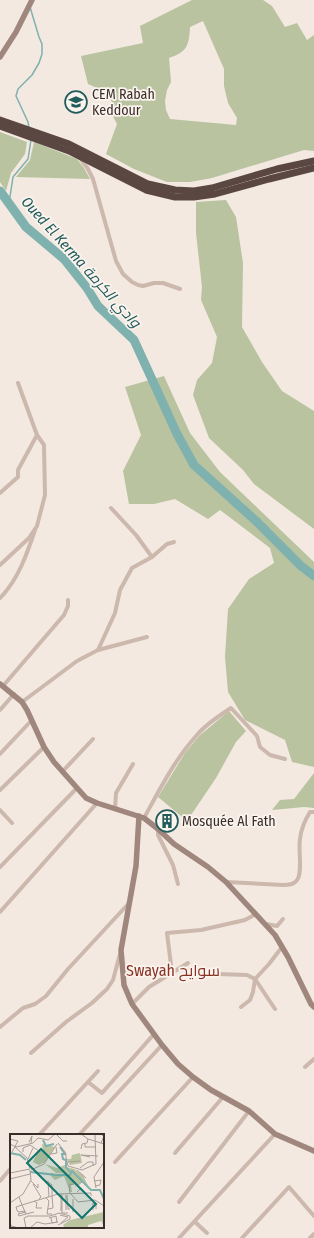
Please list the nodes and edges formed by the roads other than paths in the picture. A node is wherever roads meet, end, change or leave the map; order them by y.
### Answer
1 (32, 0) edge
2 (0, 57) edge
3 (0, 120) edge
4 (0, 126) edge
5 (20, 130) junction
6 (38, 136) junction
7 (77, 155) junction
8 (314, 161) edge
9 (314, 168) edge
10 (180, 289) dead end
11 (18, 383) dead end
12 (37, 435) junction
13 (0, 493) edge
14 (111, 508) dead end
15 (37, 526) junction
16 (174, 542) dead end
17 (152, 557) junction
18 (0, 566) edge
19 (0, 598) edge
20 (68, 600) dead end
21 (147, 637) dead end
22 (98, 650) junction
23 (1, 685) edge
24 (14, 694) junction
25 (22, 702) junction
26 (0, 710) edge
27 (31, 721) junction
28 (93, 739) dead end
29 (44, 747) junction
30 (0, 754) edge
31 (285, 759) dead end
32 (133, 764) dead end
33 (62, 772) junction
34 (76, 789) junction
35 (0, 790) edge
36 (97, 804) junction
37 (115, 809) junction
38 (0, 810) edge
39 (314, 812) edge
40 (141, 817) junction
41 (12, 823) dead end
42 (158, 829) junction
43 (0, 867) edge
44 (226, 882) junction
45 (178, 884) dead end
46 (130, 902) junction
47 (0, 912) edge
48 (256, 914) junction
49 (282, 919) dead end
50 (266, 924) junction
51 (282, 947) junction
52 (121, 950) junction
53 (188, 963) dead end
54 (172, 973) junction
55 (217, 974) dead end
56 (254, 979) junction
57 (132, 1004) junction
58 (314, 1007) edge
59 (241, 1008) dead end
60 (275, 1009) dead end
61 (0, 1027) edge
62 (154, 1034) junction
63 (162, 1046) junction
64 (31, 1053) dead end
65 (314, 1058) edge
66 (305, 1067) dead end
67 (98, 1071) dead end
68 (193, 1077) junction
69 (88, 1082) junction
70 (223, 1097) junction
71 (249, 1111) junction
72 (40, 1134) edge
73 (80, 1134) edge
74 (275, 1134) junction
75 (314, 1151) edge
76 (175, 1153) dead end
77 (115, 1162) dead end
78 (10, 1169) edge
79 (0, 1181) edge
80 (179, 1202) dead end
81 (313, 1213) edge
82 (195, 1222) junction
83 (207, 1233) dead end
84 (314, 1234) edge
85 (179, 1238) edge
86 (242, 1238) edge
87 (310, 1238) edge

1 - 2 street
3 - 5 highway
4 - 5 highway
5 - 6 highway
6 - 7 highway
6 - 8 highway
7 - 9 highway
7 - 10 street
11 - 12 street
12 - 13 street
12 - 15 street
14 - 17 street
15 - 18 street
15 - 19 street
16 - 17 street
17 - 22 street
20 - 23 street
21 - 22 street
22 - 25 street
23 - 24 street
24 - 25 street
24 - 26 street
25 - 27 street
27 - 29 street
27 - 30 street
28 - 33 street
29 - 33 street
29 - 35 street
31 - 40 street
32 - 37 street
33 - 34 street
34 - 36 street
34 - 43 street
36 - 37 street
36 - 47 street
37 - 40 street
38 - 41 street
39 - 44 street
40 - 42 street
40 - 46 street
42 - 44 street
42 - 45 street
44 - 48 street
46 - 52 street
46 - 61 street
48 - 50 street
48 - 54 street
49 - 50 street
50 - 51 street
51 - 56 street
51 - 58 street
52 - 57 street
52 - 64 street
53 - 54 street
54 - 57 street
55 - 56 street
56 - 59 street
56 - 60 street
57 - 62 street
62 - 63 street
62 - 69 street
63 - 68 street
63 - 73 street
65 - 66 street
67 - 69 street
68 - 70 street
68 - 77 street
69 - 72 street
70 - 71 street
70 - 76 street
71 - 74 street
71 - 80 street
74 - 75 street
74 - 82 street
78 - 79 street
81 - 86 street
82 - 83 street
82 - 85 street
84 - 87 street

